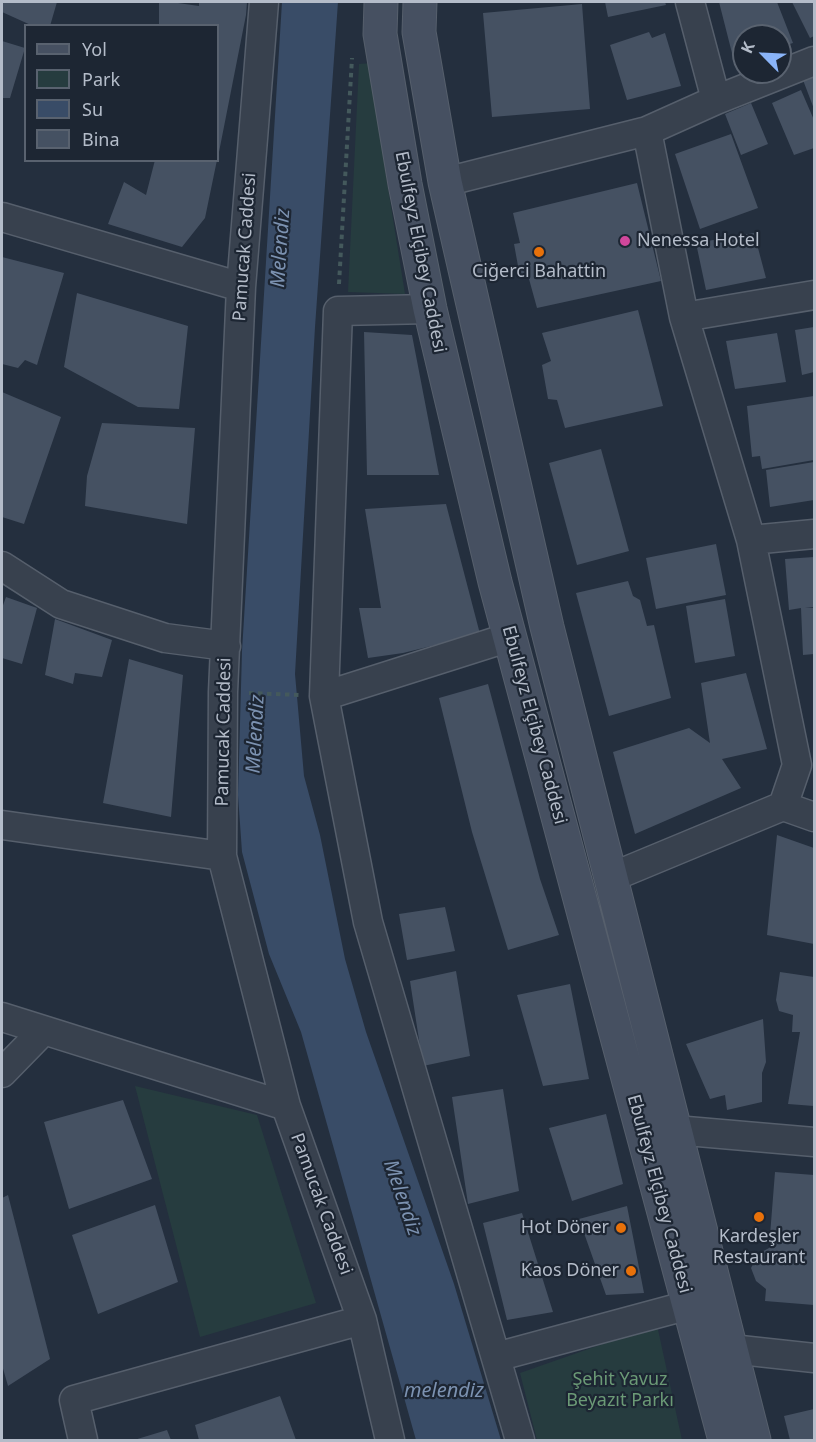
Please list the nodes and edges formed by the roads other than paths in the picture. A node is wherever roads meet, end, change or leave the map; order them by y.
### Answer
1 (264, 2) edge
2 (381, 2) edge
3 (420, 2) edge
4 (690, 2) edge
5 (814, 61) edge
6 (716, 100) junction
7 (647, 131) junction
8 (445, 182) junction
9 (2, 217) edge
10 (241, 287) junction
11 (814, 295) edge
12 (430, 309) junction
13 (684, 317) junction
14 (814, 534) edge
15 (751, 540) junction
16 (2, 566) edge
17 (510, 637) junction
18 (226, 646) junction
19 (324, 696) junction
20 (783, 806) junction
21 (814, 817) edge
22 (2, 825) edge
23 (222, 856) junction
24 (612, 877) junction
25 (2, 1017) edge
26 (43, 1031) junction
27 (2, 1073) edge
28 (286, 1106) junction
29 (675, 1130) junction
30 (814, 1142) edge
31 (689, 1305) junction
32 (362, 1320) junction
33 (730, 1349) junction
34 (496, 1357) junction
35 (814, 1358) edge
36 (83, 1440) edge
37 (390, 1440) edge
38 (520, 1440) edge
39 (725, 1440) edge
40 (754, 1440) edge

1 - 10 street, Pamucak Caddesi
2 - 12 main road, Ebulfeyz Elçibey Caddesi
3 - 8 main road, Ebulfeyz Elçibey Caddesi
4 - 6 street
5 - 6 street
6 - 7 street
7 - 8 street
7 - 13 street
8 - 24 main road, Ebulfeyz Elçibey Caddesi
9 - 10 street
10 - 18 street, Pamucak Caddesi
11 - 13 street
12 - 17 main road, Ebulfeyz Elçibey Caddesi
12 - 19 street
13 - 15 street
14 - 15 street
15 - 20 street
16 - 18 street
17 - 19 street
17 - 31 main road, Ebulfeyz Elçibey Caddesi
18 - 23 street, Pamucak Caddesi
19 - 34 street
20 - 21 street
20 - 24 street
22 - 23 street
23 - 28 street, Pamucak Caddesi
24 - 29 main road, Ebulfeyz Elçibey Caddesi
25 - 26 street
26 - 27 street
26 - 28 street
28 - 32 street, Pamucak Caddesi
29 - 30 street
29 - 33 main road, Ebulfeyz Elçibey Caddesi
31 - 34 street
31 - 39 main road, Ebulfeyz Elçibey Caddesi
32 - 36 street
32 - 37 street, Pamucak Caddesi
33 - 35 street
33 - 40 main road, Ebulfeyz Elçibey Caddesi
34 - 38 street

